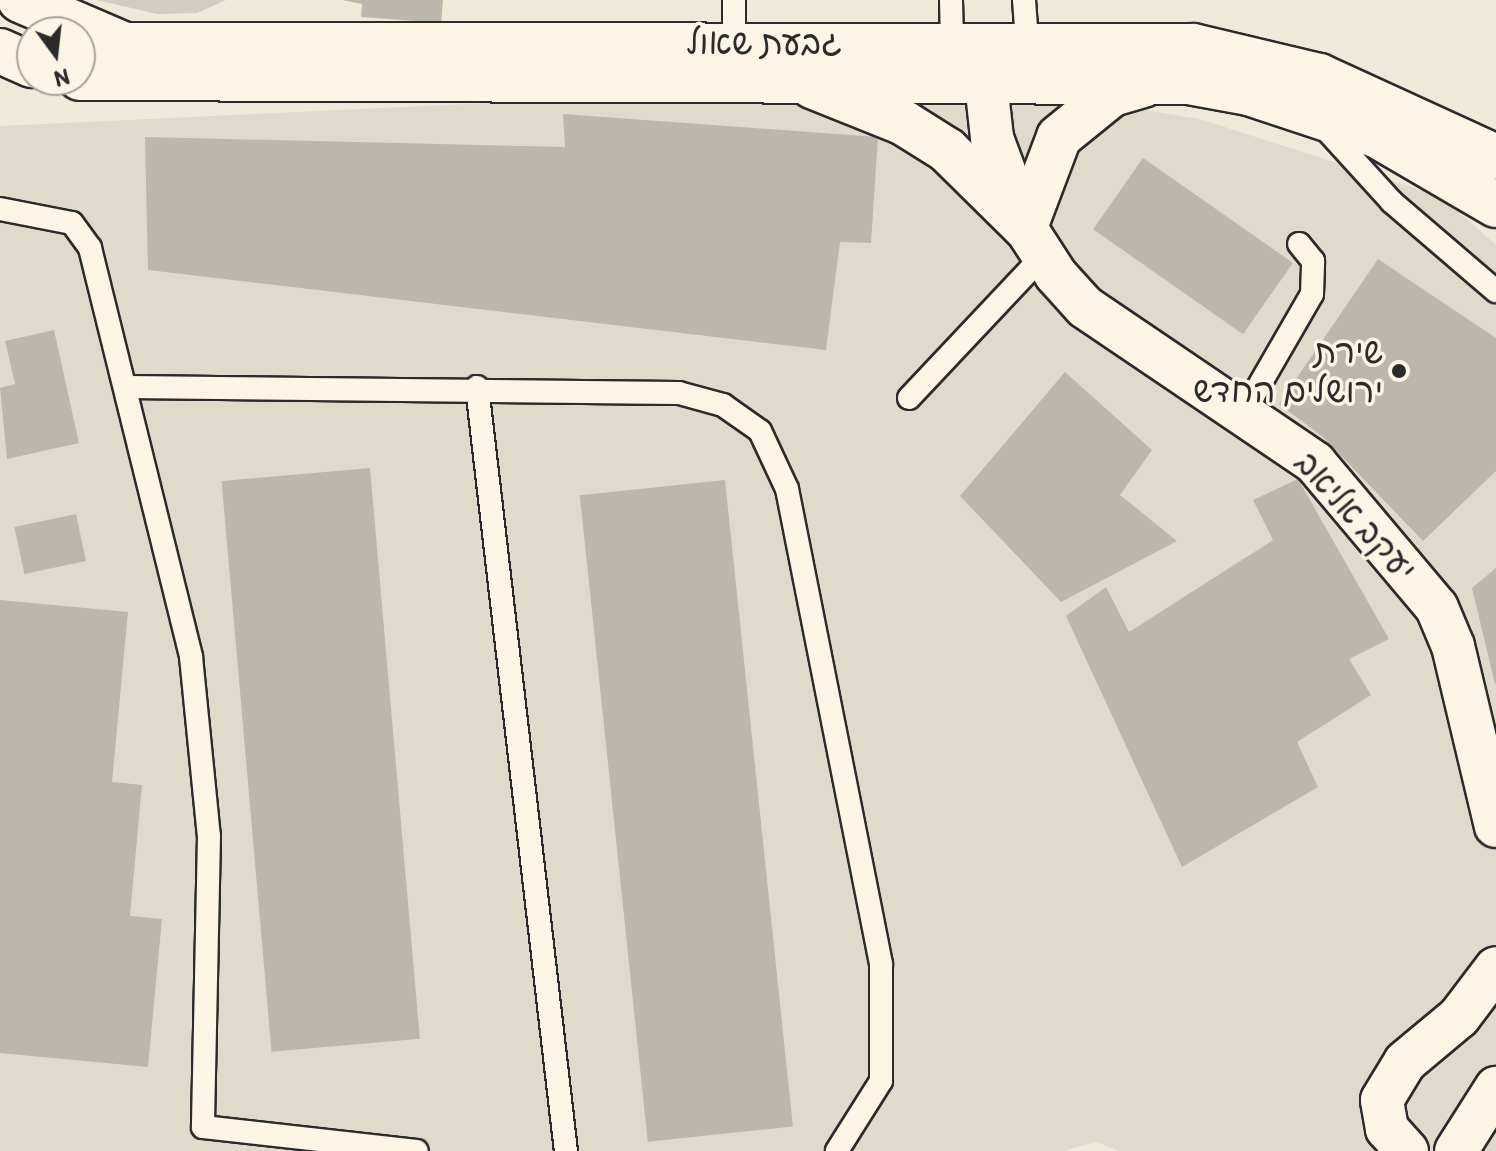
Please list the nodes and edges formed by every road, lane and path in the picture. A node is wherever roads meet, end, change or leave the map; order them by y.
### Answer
1 (20, 0) edge
2 (734, 0) edge
3 (1025, 21) edge
4 (967, 40) edge
5 (734, 43) junction
6 (96, 78) edge
7 (791, 78) junction
8 (1158, 81) junction
9 (1308, 110) junction
10 (1496, 157) edge
11 (1496, 205) edge
12 (0, 209) edge
13 (1034, 242) junction
14 (1299, 244) dead end
15 (1496, 291) edge
16 (128, 387) junction
17 (477, 387) junction
18 (909, 398) dead end
19 (1245, 410) junction
20 (1496, 826) edge
21 (1496, 968) edge
22 (1496, 1088) edge
23 (417, 1151) edge
24 (566, 1151) edge
25 (837, 1151) edge
26 (1407, 1151) edge
27 (1456, 1151) edge

1 - 5 street, גבעת שאול
2 - 5 lane
3 - 4 street, גבעת שאול
3 - 10 street, גבעת שאול
4 - 5 street, גבעת שאול
4 - 7 street, גבעת שאול
4 - 8 street, גבעת שאול
4 - 13 street, יעקב אליאב
6 - 7 street, גבעת שאול
7 - 13 street
8 - 9 street, גבעת שאול
8 - 13 street
9 - 11 street, גבעת שאול
9 - 15 lane
12 - 16 lane
13 - 18 lane
13 - 19 street, יעקב אליאב
14 - 19 lane
16 - 17 lane
16 - 23 lane
17 - 24 lane
17 - 25 lane
19 - 20 street, יעקב אליאב
21 - 26 street
22 - 27 street

